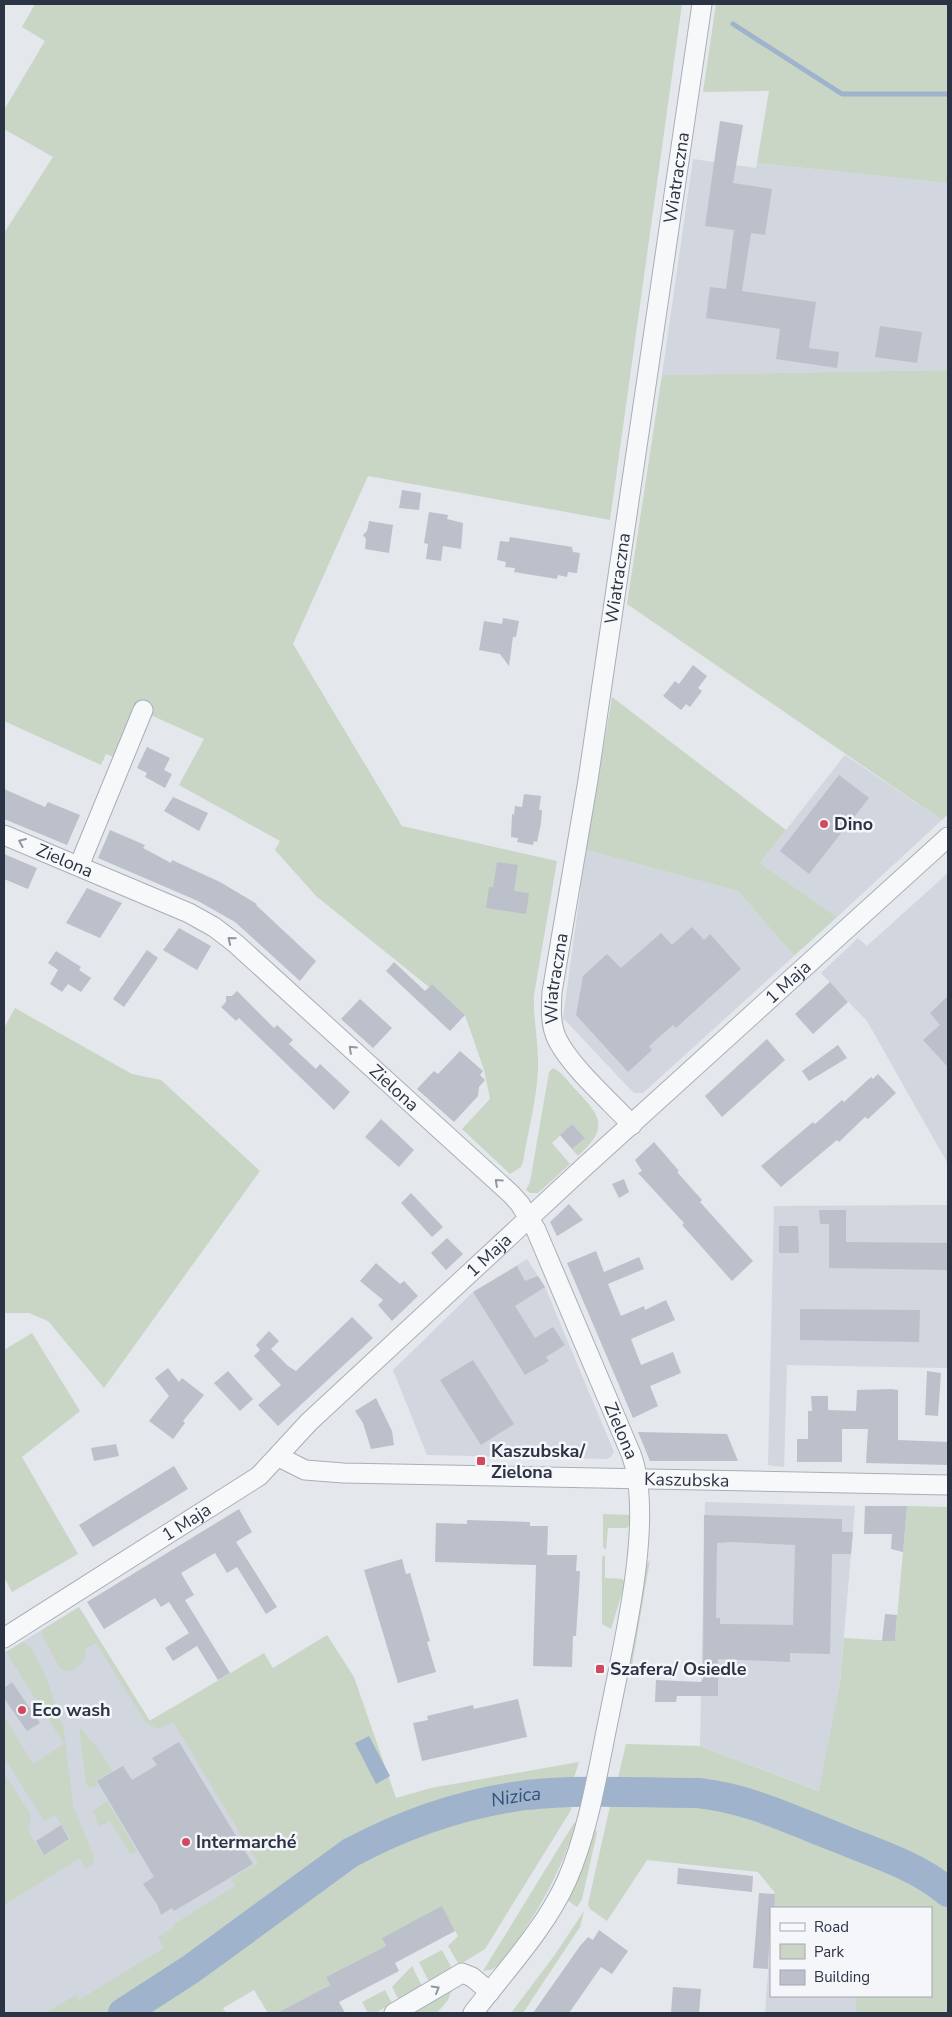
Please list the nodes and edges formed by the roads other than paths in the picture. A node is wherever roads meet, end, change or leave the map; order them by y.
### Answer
1 (702, 4) edge
2 (143, 710) dead end
3 (4, 835) edge
4 (948, 837) edge
5 (79, 866) junction
6 (632, 1125) junction
7 (530, 1219) junction
8 (279, 1457) junction
9 (638, 1480) junction
10 (948, 1485) edge
11 (4, 1638) edge
12 (490, 1992) junction
13 (394, 2013) edge
14 (474, 2013) edge

1 - 6 street, Wiatraczna
2 - 5 street
5 -> 3 street, Zielona
4 - 6 street, 1 Maja
7 -> 5 street, Zielona
6 - 7 street, 1 Maja
7 - 8 street, 1 Maja
7 - 9 street, Zielona
8 - 9 street, Kaszubska
8 - 11 street, 1 Maja
9 - 10 street, Kaszubska
9 - 12 street, Zielona
13 -> 12 street
12 - 14 street, Zielona

